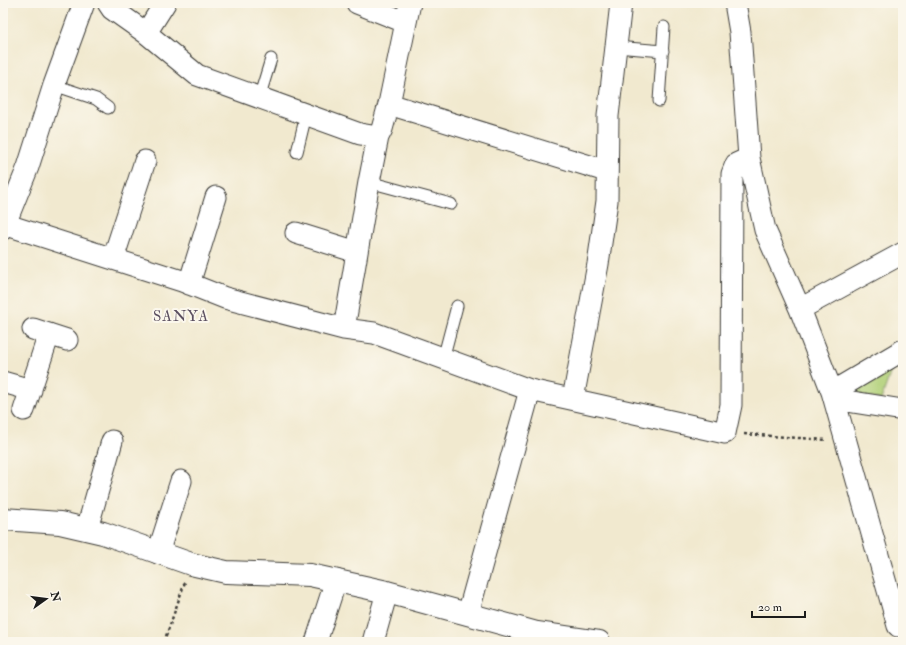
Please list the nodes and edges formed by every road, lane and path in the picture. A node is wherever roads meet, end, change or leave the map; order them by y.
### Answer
1 (84, 3) edge
2 (108, 3) edge
3 (164, 3) edge
4 (357, 3) edge
5 (621, 3) edge
6 (735, 3) edge
7 (408, 12) edge
8 (664, 27) dead end
9 (146, 33) junction
10 (616, 47) junction
11 (662, 51) junction
12 (271, 59) dead end
13 (54, 86) junction
14 (259, 98) junction
15 (659, 101) dead end
16 (389, 104) junction
17 (108, 108) dead end
18 (306, 115) junction
19 (378, 137) junction
20 (297, 152) dead end
21 (749, 158) junction
22 (146, 162) dead end
23 (606, 171) junction
24 (369, 182) junction
25 (216, 197) dead end
26 (451, 204) dead end
27 (4, 227) edge
28 (296, 233) dead end
29 (357, 252) junction
30 (903, 253) edge
31 (113, 259) junction
32 (189, 284) junction
33 (457, 306) dead end
34 (800, 309) junction
35 (344, 329) junction
36 (50, 335) dead end
37 (903, 350) edge
38 (443, 359) junction
39 (3, 382) edge
40 (31, 390) junction
41 (530, 390) junction
42 (833, 396) junction
43 (573, 399) junction
44 (24, 410) dead end
45 (903, 410) edge
46 (726, 433) junction
47 (112, 441) dead end
48 (846, 441) junction
49 (181, 481) dead end
50 (3, 519) edge
51 (87, 529) junction
52 (158, 553) junction
53 (191, 564) junction
54 (336, 580) junction
55 (387, 592) junction
56 (468, 614) junction
57 (899, 629) edge
58 (164, 642) edge
59 (316, 642) edge
60 (373, 642) edge
61 (593, 642) edge

1 - 13 street
2 - 9 street
3 - 9 street
4 - 7 street
5 - 10 street
6 - 21 street
7 - 16 street
8 - 11 lane
9 - 14 street
10 - 11 lane
10 - 23 street
11 - 15 lane
12 - 14 lane
13 - 17 lane
13 - 27 street
14 - 18 street
16 - 19 street
16 - 23 street
18 - 19 street
18 - 20 lane
19 - 24 street
21 - 34 street
21 - 46 street
22 - 31 street
23 - 43 street
24 - 26 lane
24 - 29 street
25 - 32 street
27 - 31 street
28 - 29 street
29 - 35 street
30 - 34 street
31 - 32 street
32 - 35 street
33 - 38 lane
34 - 42 street
35 - 38 street
36 - 40 street
37 - 42 street
38 - 41 street
39 - 40 street
40 - 44 street
41 - 43 street
41 - 56 street
42 - 45 street
42 - 48 street
43 - 46 street
46 - 48 path
47 - 51 street
48 - 57 street
49 - 52 street
50 - 51 street
51 - 52 street
52 - 53 street
53 - 54 street
53 - 58 path
54 - 55 street
54 - 59 street
55 - 56 street
55 - 60 street
56 - 61 street

